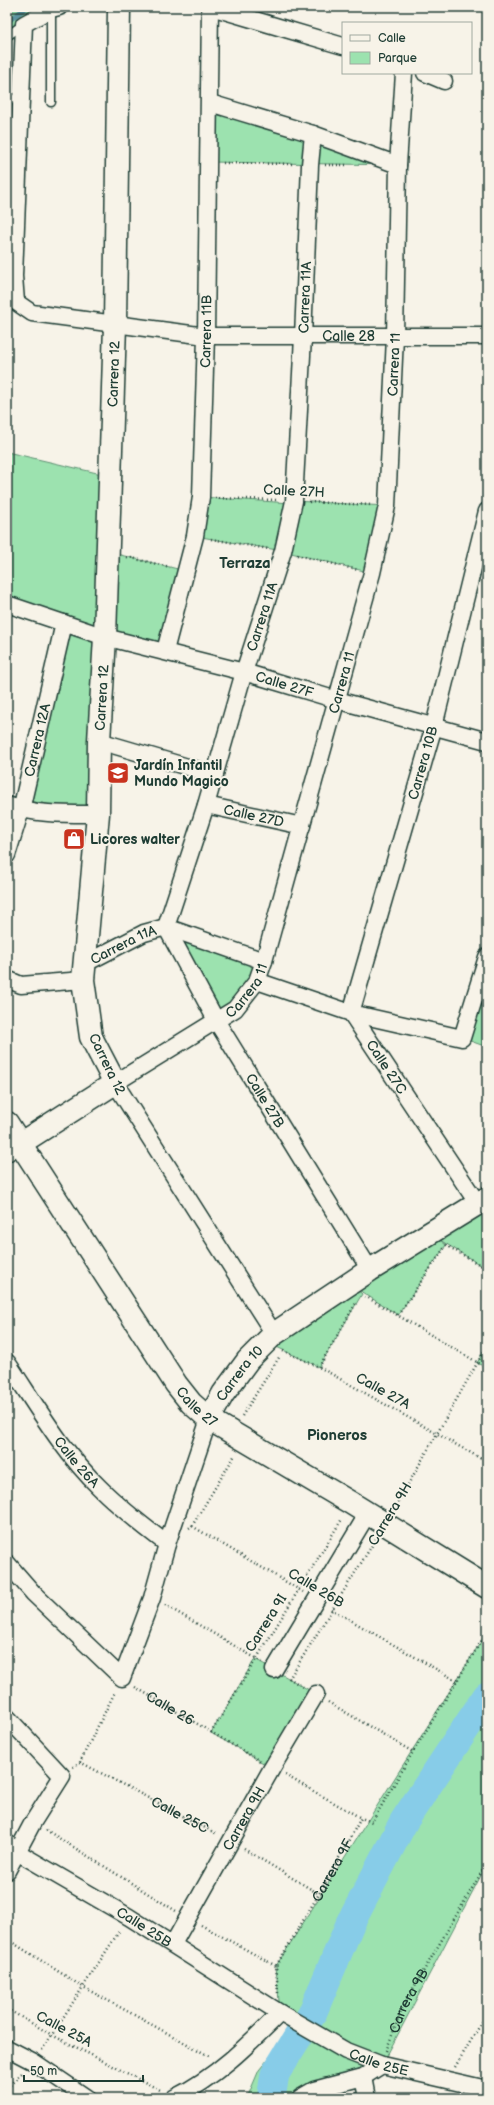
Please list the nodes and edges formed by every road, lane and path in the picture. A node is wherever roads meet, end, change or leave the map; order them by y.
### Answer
1 (119, 7) edge
2 (210, 7) edge
3 (55, 8) edge
4 (24, 24) junction
5 (7, 36) edge
6 (342, 46) edge
7 (404, 74) edge
8 (427, 74) edge
9 (444, 81) dead end
10 (14, 99) edge
11 (51, 102) dead end
12 (210, 103) junction
13 (313, 134) junction
14 (398, 164) junction
15 (115, 325) junction
16 (206, 336) junction
17 (487, 336) edge
18 (303, 337) junction
19 (395, 337) junction
20 (201, 497) junction
21 (294, 501) junction
22 (387, 506) junction
23 (487, 511) edge
24 (108, 552) junction
25 (186, 571) junction
26 (7, 604) edge
27 (64, 623) junction
28 (105, 637) junction
29 (165, 651) junction
30 (244, 672) junction
31 (337, 700) junction
32 (434, 726) junction
33 (99, 741) junction
34 (487, 741) edge
35 (215, 775) junction
36 (206, 805) junction
37 (14, 807) edge
38 (98, 814) junction
39 (302, 826) junction
40 (7, 855) edge
41 (166, 927) junction
42 (487, 957) edge
43 (264, 961) junction
44 (84, 972) junction
45 (7, 979) edge
46 (257, 981) junction
47 (351, 1013) junction
48 (217, 1022) junction
49 (115, 1083) junction
50 (7, 1122) edge
51 (14, 1148) edge
52 (482, 1201) edge
53 (438, 1239) junction
54 (487, 1258) edge
55 (482, 1266) junction
56 (487, 1269) edge
57 (370, 1270) junction
58 (355, 1289) junction
59 (398, 1315) junction
60 (275, 1342) junction
61 (487, 1346) edge
62 (7, 1362) edge
63 (477, 1363) junction
64 (319, 1367) junction
65 (487, 1368) edge
66 (209, 1419) junction
67 (437, 1433) junction
68 (238, 1436) junction
69 (487, 1462) edge
70 (368, 1513) junction
71 (192, 1526) junction
72 (167, 1544) junction
73 (7, 1563) edge
74 (487, 1587) edge
75 (298, 1589) junction
76 (316, 1600) junction
77 (332, 1610) junction
78 (487, 1632) edge
79 (274, 1670) dead end
80 (122, 1678) junction
81 (289, 1679) dead end
82 (457, 1681) junction
83 (316, 1694) dead end
84 (7, 1717) edge
85 (211, 1733) junction
86 (80, 1762) junction
87 (272, 1768) junction
88 (62, 1776) junction
89 (361, 1818) junction
90 (34, 1822) junction
91 (231, 1842) junction
92 (12, 1848) edge
93 (487, 1863) edge
94 (7, 1871) edge
95 (319, 1894) junction
96 (129, 1917) junction
97 (187, 1917) junction
98 (7, 1939) edge
99 (173, 1944) junction
100 (276, 1966) junction
101 (83, 1987) junction
102 (7, 2009) edge
103 (282, 2014) junction
104 (487, 2014) edge
105 (52, 2035) junction
106 (7, 2048) edge
107 (34, 2062) junction
108 (226, 2065) junction
109 (382, 2065) junction
110 (363, 2077) junction
111 (447, 2080) junction
112 (7, 2088) edge
113 (487, 2089) edge
114 (87, 2098) edge
115 (175, 2098) edge
116 (300, 2098) edge
117 (367, 2098) edge

1 - 15 street, Carrera 12
2 - 6 street
2 - 12 street, Carrera 11B
3 - 4 street
3 - 11 lane
4 - 5 lane
4 - 10 street
7 - 14 street, Carrera 11
8 - 9 street
10 - 15 street, Calle 28
12 - 13 street
12 - 16 street, Carrera 11B
13 - 14 street
13 - 18 street, Carrera 11A
14 - 19 street, Carrera 11
15 - 16 street, Calle 28
15 - 24 street, Carrera 12
16 - 18 street, Calle 28
16 - 20 street, Carrera 11B
17 - 19 street, Calle 28
18 - 19 street, Calle 28
18 - 21 street, Carrera 11A
19 - 22 street, Carrera 11
20 - 21 path, Calle 27H
20 - 25 street, Carrera 11B
21 - 22 path, Calle 27H
21 - 30 street, Carrera 11A
22 - 31 street, Carrera 11
23 - 32 street, Carrera 10B
24 - 25 path
24 - 28 street, Carrera 12
25 - 29 street, Carrera 11B
26 - 27 street, Calle 27F
27 - 28 street, Calle 27F
27 - 37 street, Carrera 12A
28 - 29 street, Calle 27F
28 - 33 street, Carrera 12
29 - 30 street, Calle 27F
30 - 31 street, Calle 27F
30 - 35 street, Carrera 11A
31 - 32 street, Calle 27F
31 - 39 street, Carrera 11
32 - 34 street, Calle 27F
32 - 47 street, Carrera 10B
33 - 35 street
33 - 38 street, Carrera 12
35 - 36 street, Carrera 11A
36 - 39 street, Calle 27D
36 - 41 street, Carrera 11A
37 - 38 street
37 - 40 street, Carrera 12A
38 - 44 street, Carrera 12
39 - 43 street, Carrera 11
41 - 43 street
41 - 44 street, Carrera 11A
41 - 48 street, Calle 27B
42 - 47 street
43 - 46 street, Carrera 11
44 - 45 street
44 - 49 street, Carrera 12
46 - 47 street
46 - 48 street, Carrera 11
47 - 52 street, Calle 27C
48 - 49 street, Carrera 11
48 - 57 street, Calle 27B
49 - 51 street, Carrera 11
49 - 60 street, Carrera 12
50 - 51 street, Calle 27
51 - 66 street, Calle 27
52 - 53 street, Carrera 10
53 - 55 path
53 - 57 street, Carrera 10
53 - 59 path
54 - 55 path
55 - 56 path
57 - 58 street, Carrera 10
58 - 59 path
58 - 60 street, Carrera 10
58 - 64 path
59 - 63 path
60 - 64 path, Calle 27A
60 - 66 street, Carrera 10
60 - 68 path
61 - 63 path, Carrera 9H
62 - 72 street, Calle 26A
63 - 65 path
63 - 67 path, Carrera 9H
64 - 67 path, Calle 27A
66 - 68 street, Calle 27
66 - 72 street, Carrera 10
67 - 69 path, Calle 27A
67 - 70 path, Carrera 9H
68 - 70 street, Calle 27
68 - 71 path
70 - 74 street, Calle 27
70 - 75 path, Carrera 9I
70 - 76 street
70 - 77 path, Carrera 9H
71 - 72 path
71 - 75 path, Calle 26B
72 - 80 street, Carrera 10
73 - 80 street
75 - 76 path, Calle 26B
75 - 85 path, Carrera 9I
76 - 77 path, Calle 26B
76 - 79 street
77 - 81 path, Carrera 9H
77 - 82 path, Calle 26B
78 - 82 path
80 - 85 path, Calle 26
80 - 86 path
82 - 89 path
83 - 87 street, Carrera 9H
84 - 88 street
85 - 87 path, Calle 26
86 - 88 path
86 - 91 path, Calle 25C
87 - 89 path, Calle 26
87 - 91 street, Carrera 9H
88 - 90 street
89 - 95 path, Carrera 9F
90 - 92 street
90 - 97 path
91 - 95 path, Calle 25C
91 - 97 street, Carrera 9H
92 - 94 street
92 - 96 street, Calle 25B
93 - 109 path, Carrera 9B
95 - 100 path, Carrera 9F
96 - 99 street, Calle 25B
96 - 101 path
97 - 99 street, Carrera 9H
97 - 100 path
98 - 101 path
99 - 103 street, Calle 25B
100 - 103 path
101 - 105 path
101 - 108 path
102 - 105 path, Calle 25A
103 - 108 street
103 - 109 street, Calle 25E
104 - 111 path
105 - 107 path
105 - 115 path, Calle 25A
106 - 107 street
107 - 112 path
107 - 114 street
108 - 115 street
109 - 110 street
109 - 111 street, Calle 25E
110 - 116 street
110 - 117 street
111 - 113 street, Calle 25E

